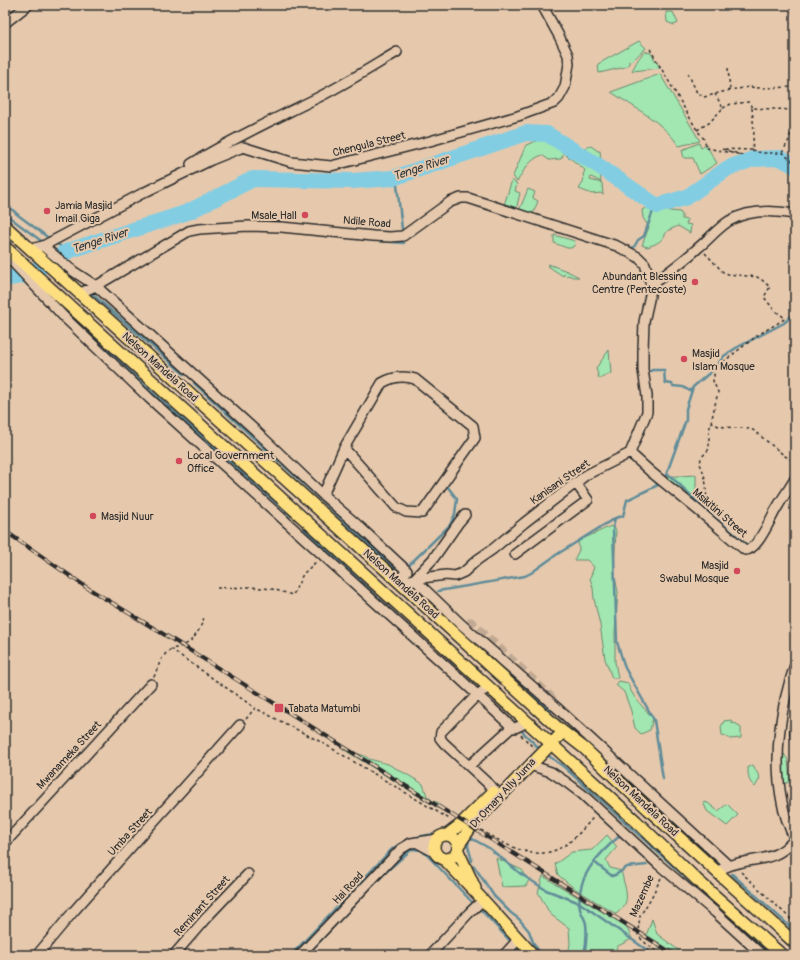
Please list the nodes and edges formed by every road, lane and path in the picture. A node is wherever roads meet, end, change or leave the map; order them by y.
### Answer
1 (28, 5) edge
2 (542, 5) edge
3 (791, 5) edge
4 (5, 23) edge
5 (795, 33) edge
6 (650, 49) dead end
7 (397, 52) dead end
8 (728, 68) dead end
9 (688, 73) dead end
10 (795, 87) edge
11 (730, 90) junction
12 (715, 94) junction
13 (723, 108) junction
14 (752, 108) junction
15 (794, 110) edge
16 (697, 130) junction
17 (752, 150) junction
18 (782, 153) junction
19 (795, 163) edge
20 (143, 194) junction
21 (795, 214) edge
22 (5, 226) edge
23 (43, 246) junction
24 (699, 247) junction
25 (30, 249) junction
26 (6, 251) edge
27 (34, 280) junction
28 (651, 285) junction
29 (96, 286) junction
30 (80, 293) junction
31 (711, 422) junction
32 (344, 448) junction
33 (630, 453) junction
34 (795, 462) edge
35 (795, 479) edge
36 (576, 483) junction
37 (323, 495) junction
38 (699, 511) junction
39 (465, 515) dead end
40 (515, 554) dead end
41 (324, 555) junction
42 (414, 579) junction
43 (399, 582) junction
44 (217, 588) dead end
45 (204, 617) dead end
46 (171, 649) junction
47 (795, 665) edge
48 (470, 670) junction
49 (459, 678) junction
50 (151, 684) joint
51 (489, 687) junction
52 (477, 695) junction
53 (255, 708) junction
54 (528, 722) junction
55 (240, 725) joint
56 (512, 727) junction
57 (795, 727) edge
58 (560, 729) junction
59 (795, 735) edge
60 (548, 741) junction
61 (530, 765) junction
62 (470, 766) junction
63 (495, 790) junction
64 (600, 810) junction
65 (473, 824) junction
66 (460, 825) junction
67 (443, 837) junction
68 (416, 842) junction
69 (5, 843) edge
70 (794, 844) edge
71 (458, 848) junction
72 (440, 856) junction
73 (658, 864) junction
74 (731, 865) junction
75 (716, 872) junction
76 (248, 874) dead end
77 (482, 899) junction
78 (795, 923) edge
79 (517, 937) junction
80 (795, 943) edge
81 (656, 950) junction
82 (37, 955) edge
83 (174, 955) edge
84 (300, 955) edge
85 (430, 955) edge
86 (504, 955) edge
87 (532, 955) edge
88 (652, 955) edge
89 (661, 955) edge
90 (762, 955) edge
91 (782, 955) edge

1 - 4 street
2 - 20 street, Chengula Street
3 - 5 path
6 - 16 path
7 - 20 street
8 - 11 path
9 - 12 path
10 - 11 path
11 - 12 path
12 - 13 path
13 - 14 path
13 - 16 path
14 - 15 path
14 - 17 path
15 - 18 path
16 - 17 path
17 - 18 path
18 - 19 path
20 - 23 street, Chengula Street
21 - 24 street
22 - 25 main road, Nelson Mandela Road
23 - 25 street, Chengula Street
23 - 29 street
24 - 28 street
24 - 31 path
25 - 30 main road, Nelson Mandela Road
26 - 27 main road, Nelson Mandela Road
27 - 41 street
27 - 48 main road, Nelson Mandela Road
28 - 29 street, Ndile Road
28 - 33 street
29 - 30 street, Ndile Road
29 - 37 street
30 - 43 main road, Nelson Mandela Road
31 - 34 path
31 - 38 path
32 - 32 street
32 - 37 street
33 - 36 street, Kanisani Street
33 - 38 street, Msikitini Street
35 - 38 street, Msikitini Street
36 - 40 street
36 - 42 street, Kanisani Street
37 - 43 street
39 - 42 street
41 - 44 path
41 - 49 street
42 - 43 street, Kanisani Street
42 - 74 street
43 - 58 main road, Nelson Mandela Road
45 - 46 path
46 - 50 path
46 - 53 path
47 - 70 street
48 - 49 street
48 - 51 main road, Nelson Mandela Road
49 - 52 street
50 - 69 street, Mwanameka Street
51 - 52 street
51 - 54 main road, Nelson Mandela Road
52 - 56 street
52 - 62 street
53 - 55 path
53 - 66 path
54 - 56 street
54 - 60 main road, Nelson Mandela Road
55 - 82 street, Umba Street
56 - 62 street
57 - 59 street
58 - 60 main road
58 - 75 main road, Nelson Mandela Road
60 - 61 main road, Dr.Omary Ally Juma
60 - 63 main road, Dr.Omary Ally Juma
60 - 91 main road, Nelson Mandela Road
61 - 64 street
61 - 65 main road, Dr.Omary Ally Juma
62 - 63 street
63 - 66 main road, Dr.Omary Ally Juma
64 - 65 path
64 - 73 street
65 - 71 main road, Dr.Omary Ally Juma
66 - 67 main road, Dr.Omary Ally Juma
67 - 68 street
67 - 71 main road
67 - 72 main road
68 - 72 street
68 - 84 street, Hai Road
70 - 74 street
71 - 72 main road
71 - 77 main road
72 - 77 main road
73 - 81 path, Mazembe
73 - 90 street
74 - 75 street
74 - 78 path
75 - 80 main road, Nelson Mandela Road
76 - 83 street, Reminant Street
77 - 79 main road
77 - 85 street
79 - 86 street
79 - 87 main road
81 - 88 path
81 - 89 path, Mazembe

